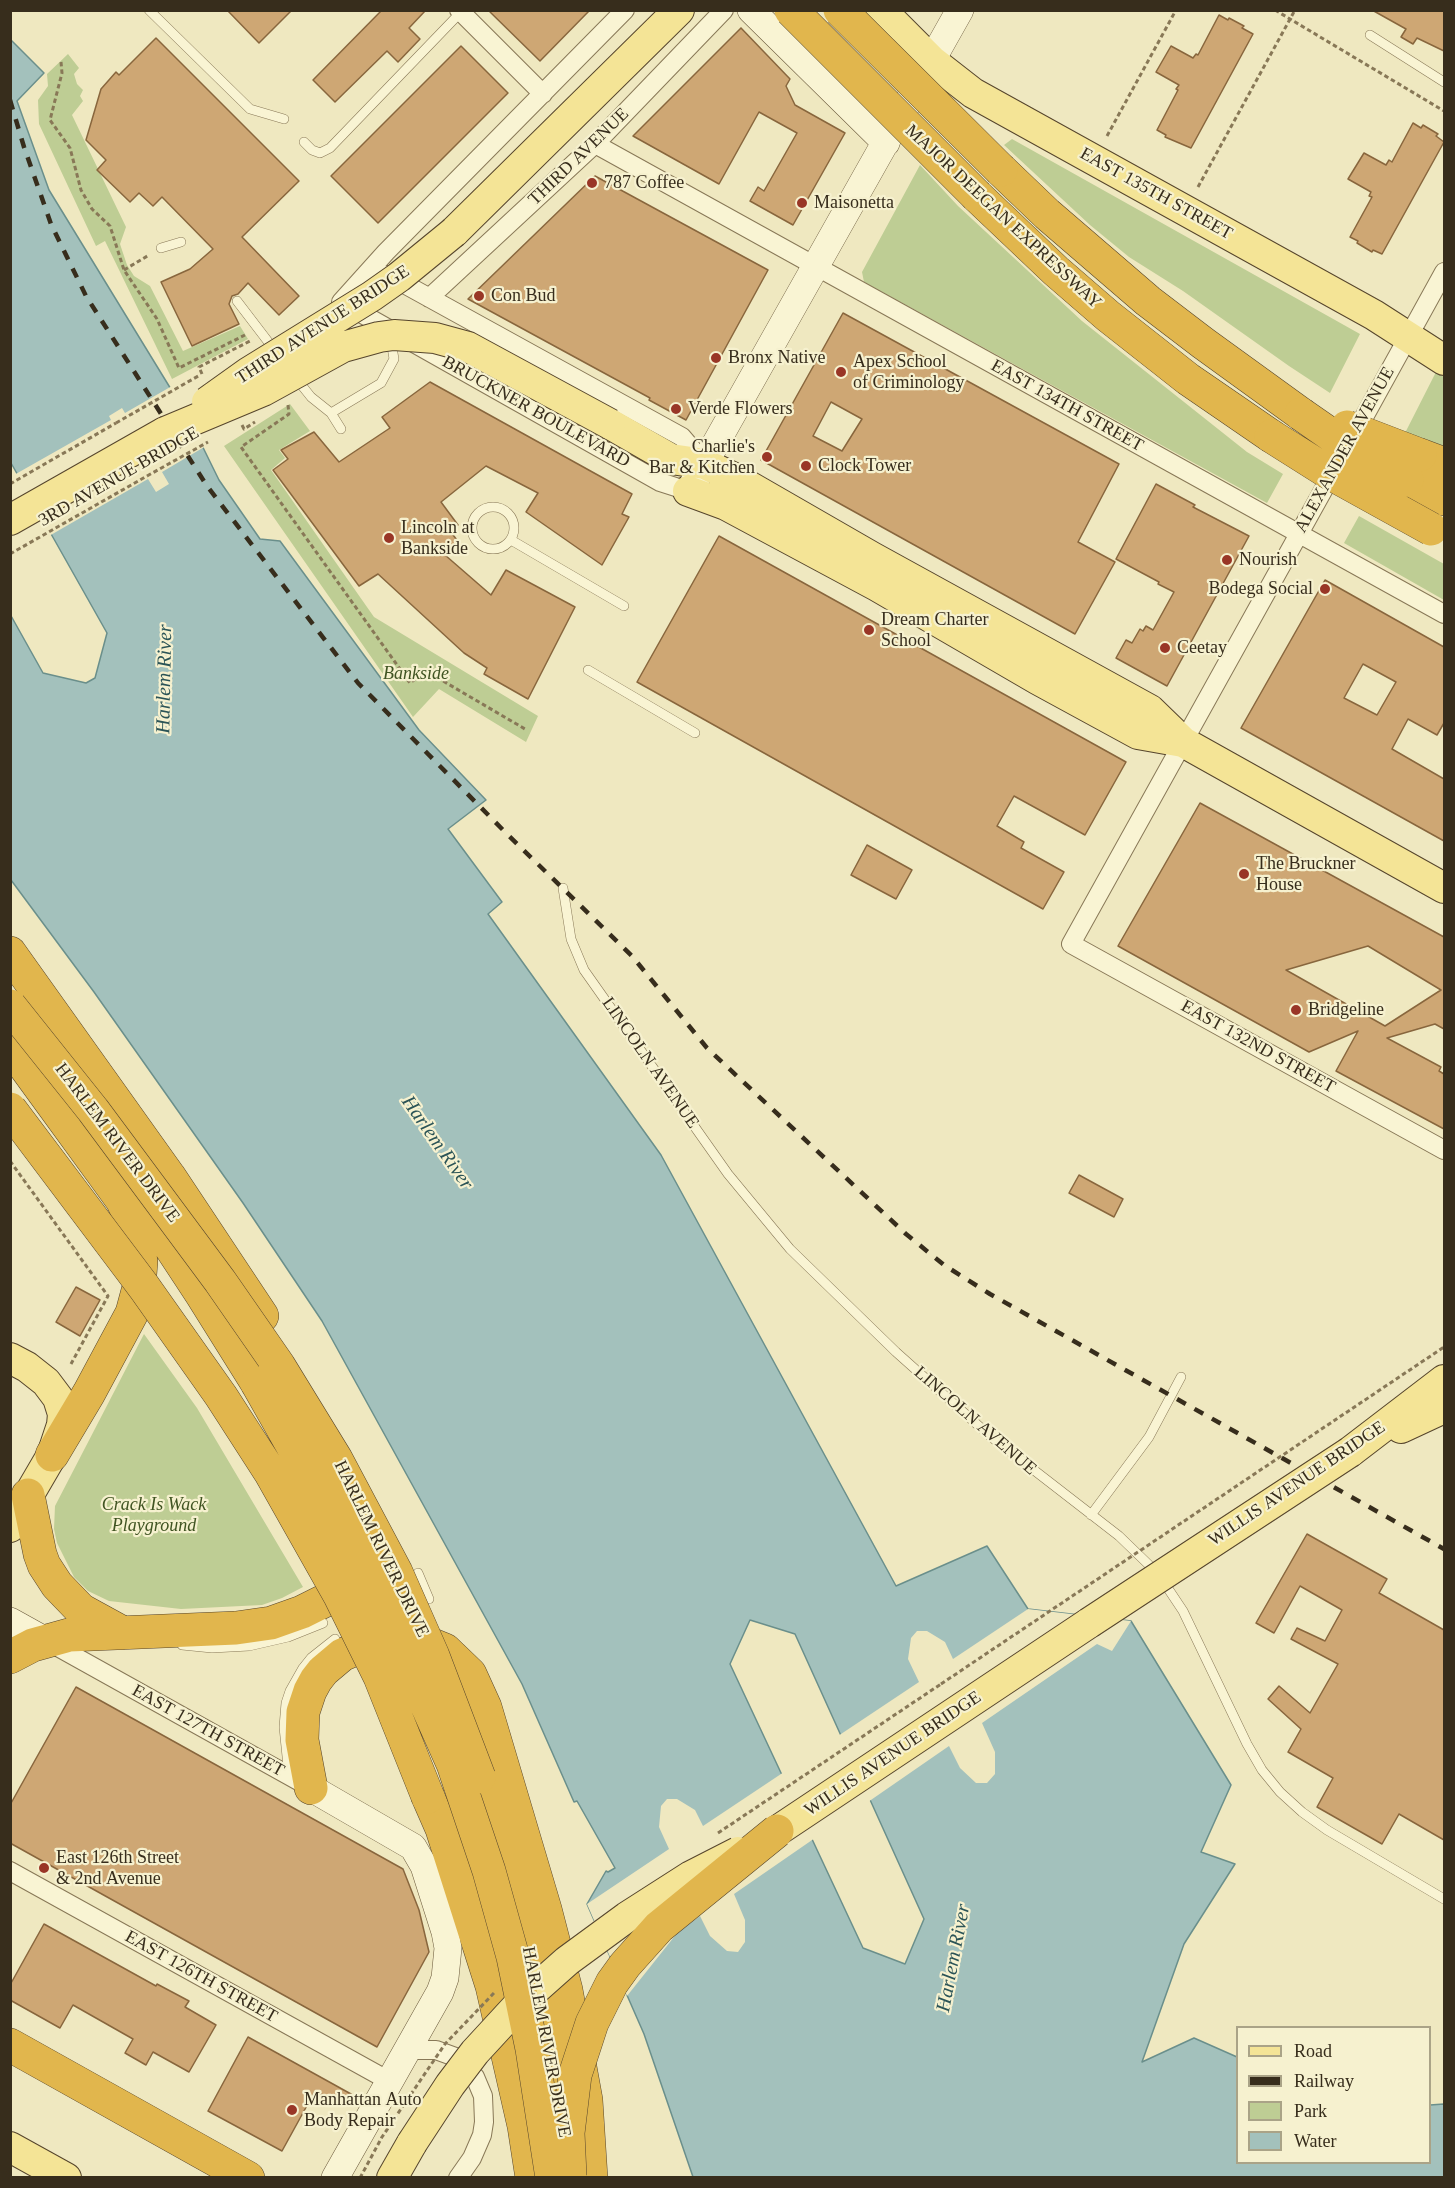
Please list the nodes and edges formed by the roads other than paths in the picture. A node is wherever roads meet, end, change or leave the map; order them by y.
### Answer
1 (149, 10) edge
2 (625, 10) edge
3 (679, 10) edge
4 (724, 10) edge
5 (751, 10) edge
6 (791, 10) edge
7 (840, 10) edge
8 (881, 10) edge
9 (960, 10) edge
10 (460, 11) edge
11 (1370, 36) dead end
12 (932, 61) junction
13 (1444, 82) edge
14 (543, 94) junction
15 (284, 119) dead end
16 (304, 142) dead end
17 (886, 143) junction
18 (595, 144) junction
19 (181, 242) dead end
20 (161, 248) road end
21 (373, 266) junction
22 (815, 267) junction
23 (1444, 272) edge
24 (429, 298) junction
25 (237, 301) dead end
26 (389, 330) junction
27 (1408, 337) junction
28 (283, 360) dead end
29 (1444, 360) edge
30 (290, 369) dead end
31 (1303, 410) junction
32 (331, 413) junction
33 (340, 429) dead end
34 (165, 432) junction
35 (705, 464) junction
36 (1421, 466) edge
37 (1444, 479) edge
38 (688, 491) junction
39 (1444, 499) edge
40 (10, 520) edge
41 (1298, 534) junction
42 (1440, 535) edge
43 (511, 540) junction
44 (624, 606) dead end
45 (1444, 614) edge
46 (588, 670) dead end
47 (695, 733) dead end
48 (1183, 742) junction
49 (563, 888) dead end
50 (1444, 888) edge
51 (1071, 944) joint
52 (10, 953) edge
53 (10, 1006) edge
54 (10, 1046) edge
55 (10, 1108) edge
56 (1444, 1150) edge
57 (10, 1358) edge
58 (1181, 1377) dead end
59 (1444, 1380) edge
60 (1444, 1408) edge
61 (1350, 1452) junction
62 (52, 1455) junction
63 (28, 1495) junction
64 (1091, 1515) junction
65 (10, 1527) edge
66 (418, 1573) dead end
67 (429, 1599) dead end
68 (10, 1621) edge
69 (323, 1623) dead end
70 (124, 1634) junction
71 (335, 1639) dead end
72 (46, 1641) junction
73 (10, 1657) edge
74 (300, 1782) junction
75 (777, 1831) junction
76 (10, 1871) edge
77 (1444, 1899) edge
78 (10, 2045) edge
79 (409, 2050) junction
80 (510, 2065) junction
81 (391, 2082) junction
82 (10, 2147) edge
83 (66, 2178) edge
84 (248, 2178) edge
85 (335, 2178) edge
86 (392, 2178) edge
87 (458, 2178) edge
88 (513, 2178) edge
89 (532, 2178) edge
90 (552, 2178) edge
91 (571, 2178) edge
92 (591, 2178) edge

1 - 15 lane
2 - 14 street
3 - 34 main road, THIRD AVENUE BRIDGE, bridge
4 - 18 street, THIRD AVENUE
5 - 17 main road
6 - 42 highway, MAJOR DEEGAN EXPRESSWAY, bridge
7 - 31 highway, MAJOR DEEGAN EXPRESSWAY, bridge
8 - 12 main road, EAST 135TH STREET
9 - 12 main road
10 - 14 street
10 - 16 lane
11 - 13 lane
12 - 17 main road
12 - 27 main road, EAST 135TH STREET
14 - 21 street
17 - 22 main road
18 - 22 street, EAST 134TH STREET
18 - 24 street, THIRD AVENUE
19 - 20 lane
21 - 24 street, BRUCKNER BOULEVARD
21 - 26 street, BRUCKNER BOULEVARD
22 - 35 main road
22 - 41 street, EAST 134TH STREET
23 - 27 street, ALEXANDER AVENUE
24 - 35 street, BRUCKNER BOULEVARD
25 - 28 lane
26 - 32 lane
26 - 38 street, BRUCKNER BOULEVARD
27 - 29 main road, EAST 135TH STREET
27 - 41 street, ALEXANDER AVENUE
30 - 32 lane
31 - 36 highway, bridge
31 - 36 highway, MAJOR DEEGAN EXPRESSWAY, bridge
32 - 33 lane
34 - 35 main road, bridge
34 - 40 main road, THIRD AVENUE BRIDGE
35 - 38 main road
35 - 48 main road, BRUCKNER BOULEVARD
36 - 37 highway
36 - 39 highway, MAJOR DEEGAN EXPRESSWAY
38 - 48 main road, BRUCKNER BOULEVARD
41 - 45 street, EAST 134TH STREET
41 - 48 street, ALEXANDER AVENUE
43 - 43 lane
43 - 44 lane
46 - 47 lane
48 - 50 main road, BRUCKNER BOULEVARD
48 - 51 street, ALEXANDER AVENUE
49 - 64 lane, LINCOLN AVENUE
51 - 56 street, EAST 132ND STREET
52 - 70 highway
53 - 90 highway, bridge
53 - 91 highway, HARLEM RIVER DRIVE, bridge
54 - 62 highway
55 - 80 highway, HARLEM RIVER DRIVE, bridge
57 - 62 main road
58 - 64 lane
59 - 61 main road, WILLIS AVENUE BRIDGE
60 - 61 main road
61 - 75 main road, WILLIS AVENUE BRIDGE, bridge
62 - 63 main road
63 - 65 main road
63 - 70 highway
64 - 77 lane, LINCOLN AVENUE
66 - 67 lane
68 - 72 main road, EAST 127TH STREET
69 - 70 lane
70 - 72 highway
71 - 74 lane
72 - 73 highway
72 - 74 street, EAST 127TH STREET
74 - 79 main road, EAST 127TH STREET
74 - 92 highway
75 - 86 main road, WILLIS AVENUE BRIDGE, bridge
75 - 91 highway, bridge
76 - 81 street, EAST 126TH STREET
78 - 84 highway
79 - 81 main road
79 - 87 street
80 - 88 highway
80 - 89 highway, HARLEM RIVER DRIVE
81 - 85 main road
82 - 83 main road

